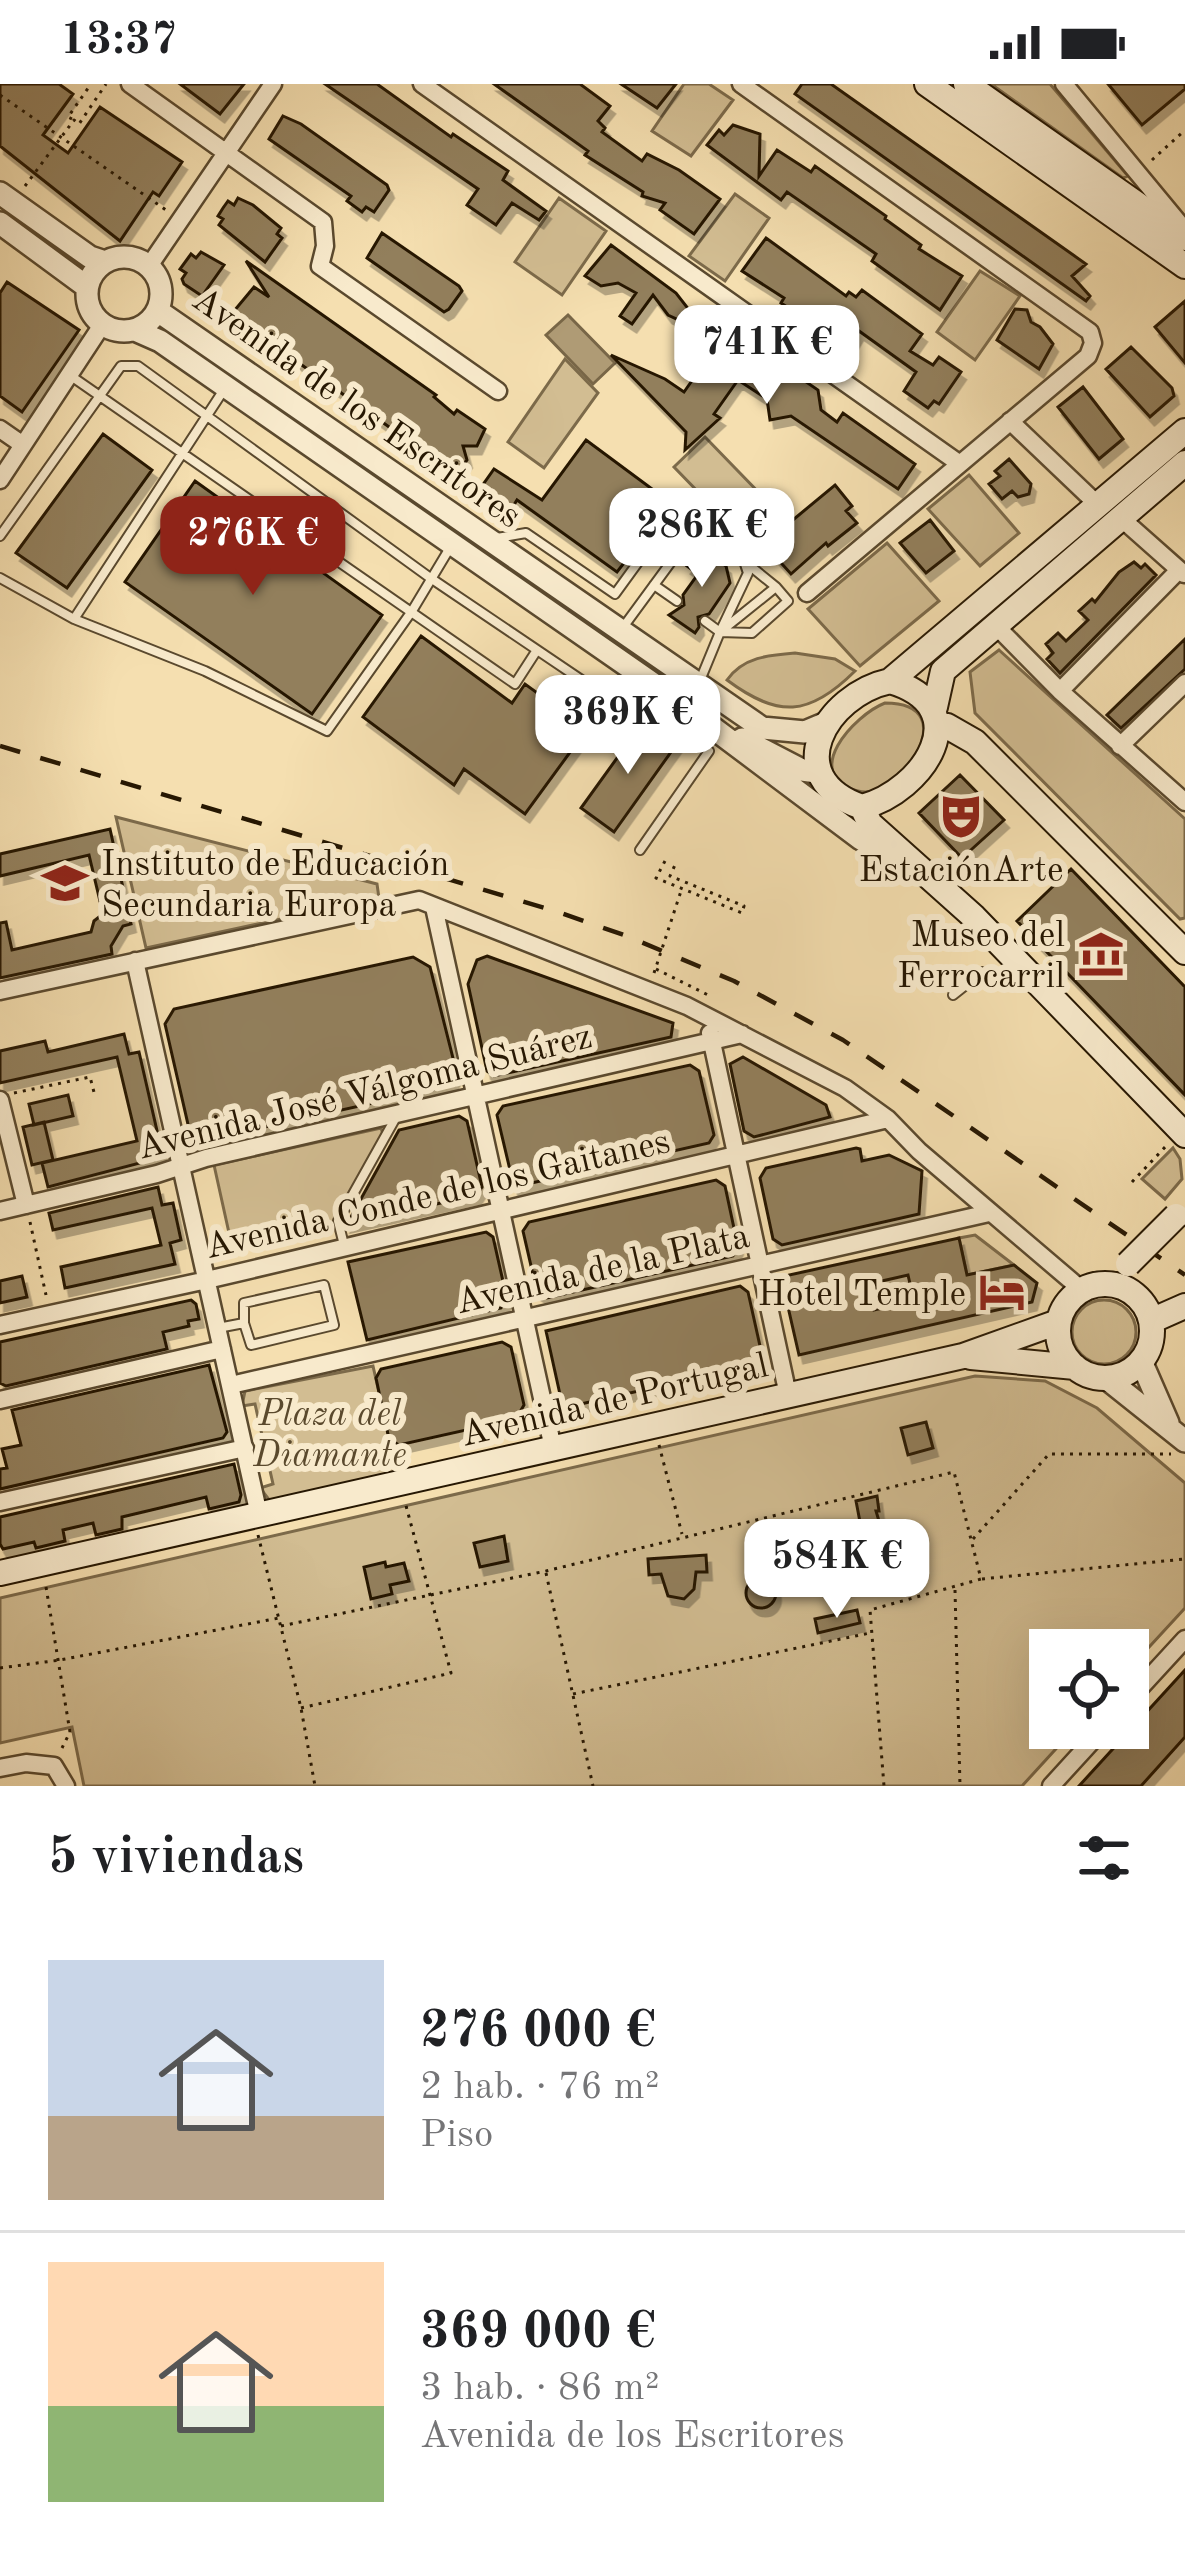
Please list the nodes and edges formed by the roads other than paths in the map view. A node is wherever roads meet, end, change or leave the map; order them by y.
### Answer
1 (130, 84) edge
2 (273, 84) edge
3 (422, 84) edge
4 (742, 84) edge
5 (927, 84) edge
6 (966, 84) edge
7 (1064, 84) edge
8 (227, 152) junction
9 (10, 193) edge
10 (0, 223) edge
11 (1185, 234) edge
12 (104, 262) junction
13 (149, 266) junction
14 (1185, 266) edge
15 (87, 287) junction
16 (158, 311) junction
17 (102, 325) junction
18 (135, 330) junction
19 (70, 376) junction
20 (225, 387) junction
21 (498, 391) dead end
22 (101, 396) junction
23 (205, 416) junction
24 (1010, 422) junction
25 (0, 430) edge
26 (1185, 431) edge
27 (23, 445) junction
28 (183, 451) junction
29 (1185, 463) edge
30 (961, 464) junction
31 (0, 480) edge
32 (684, 499) dead end
33 (1097, 505) junction
34 (1122, 519) junction
35 (0, 536) edge
36 (490, 541) junction
37 (452, 545) junction
38 (744, 561) junction
39 (1182, 573) edge
40 (429, 577) junction
41 (0, 578) edge
42 (654, 586) junction
43 (776, 587) junction
44 (807, 593) dead end
45 (677, 602) dead end
46 (412, 611) junction
47 (74, 620) junction
48 (705, 621) dead end
49 (996, 626) junction
50 (621, 631) junction
51 (720, 632) junction
52 (537, 650) junction
53 (890, 681) junction
54 (1185, 683) edge
55 (699, 685) junction
56 (1060, 691) junction
57 (626, 710) dead end
58 (937, 716) junction
59 (699, 717) junction
60 (824, 724) junction
61 (1120, 746) junction
62 (709, 751) dead end
63 (817, 772) junction
64 (1185, 802) edge
65 (862, 807) junction
66 (640, 850) dead end
67 (937, 885) junction
68 (434, 907) junction
69 (1185, 952) edge
70 (135, 961) junction
71 (982, 972) dead end
72 (0, 992) edge
73 (953, 995) dead end
74 (706, 1016) junction
75 (743, 1034) junction
76 (712, 1041) junction
77 (475, 1096) junction
78 (0, 1098) edge
79 (398, 1114) junction
80 (888, 1119) junction
81 (1183, 1133) edge
82 (734, 1156) junction
83 (181, 1164) junction
84 (26, 1205) junction
85 (0, 1210) edge
86 (498, 1211) junction
87 (1180, 1211) edge
88 (989, 1213) junction
89 (344, 1246) junction
90 (760, 1265) junction
91 (206, 1280) junction
92 (1110, 1284) junction
93 (1082, 1290) junction
94 (1181, 1307) edge
95 (524, 1318) junction
96 (1151, 1321) junction
97 (1058, 1322) junction
98 (244, 1323) junction
99 (0, 1325) edge
100 (218, 1328) junction
101 (222, 1348) junction
102 (963, 1356) junction
103 (1141, 1361) junction
104 (1075, 1367) junction
105 (1106, 1378) junction
106 (231, 1385) junction
107 (788, 1395) junction
108 (0, 1400) edge
109 (1178, 1435) edge
110 (244, 1448) junction
111 (553, 1448) junction
112 (0, 1502) edge
113 (256, 1515) junction
114 (0, 1573) edge
115 (1185, 1639) edge
116 (1149, 1678) edge
117 (1085, 1749) edge
118 (0, 1768) edge
119 (66, 1786) edge
120 (1051, 1786) edge

1 - 8 street
2 - 8 street
3 - 30 street
4 - 24 street
5 - 14 main road
6 - 11 main road
7 - 11 street
8 - 13 street
8 - 21 street
9 - 12 street
10 - 15 street
12 - 13 street
12 - 15 street
13 - 16 street
15 - 17 street
16 - 18 street
16 - 36 street, Avenida de los Escritores
17 - 18 street
17 - 19 street
18 - 20 street, Avenida de los Escritores
19 - 22 lane
19 - 27 street
20 - 23 lane
20 - 37 street, Avenida de los Escritores
22 - 23 lane
22 - 28 lane
22 - 35 lane
23 - 28 lane
23 - 40 lane
24 - 30 street
24 - 33 street
25 - 27 street
26 - 33 main road
27 - 31 street
28 - 46 lane
28 - 47 lane
29 - 34 main road
30 - 44 street
32 - 36 lane
33 - 53 main road
34 - 39 street
34 - 49 main road
36 - 50 street, Avenida de los Escritores
37 - 40 lane
37 - 59 street, Avenida de los Escritores
38 - 42 lane
38 - 43 lane
38 - 51 lane
39 - 56 street
40 - 46 lane
40 - 52 lane
41 - 47 lane
42 - 45 lane
42 - 50 lane
43 - 51 lane
43 - 51 lane
46 - 47 lane
46 - 52 lane
48 - 51 lane
49 - 56 street
49 - 58 main road
50 - 55 street, Avenida de los Escritores
51 - 55 lane
52 - 57 lane
53 - 58 main road
53 - 60 main road
54 - 61 street
55 - 60 street, Avenida de los Escritores
56 - 61 street
58 - 65 main road
58 - 69 main road
59 - 63 street, Avenida de los Escritores
59 - 67 street, Avenida de los Escritores
60 - 63 main road
61 - 64 street
62 - 66 lane
63 - 65 main road
65 - 67 main road, Avenida de los Escritores
67 - 81 main road, Avenida de los Escritores
68 - 70 street
68 - 74 street
68 - 77 street
70 - 72 street
70 - 83 street
71 - 73 lane
74 - 75 street
74 - 76 street
75 - 76 street, Avenida José Válgoma Suárez
75 - 80 street
76 - 77 street, Avenida José Válgoma Suárez
76 - 82 street
77 - 79 street, Avenida José Válgoma Suárez
77 - 86 street
78 - 84 street
79 - 83 street, Avenida José Válgoma Suárez
79 - 89 lane
80 - 82 street, Avenida Conde de los Gaitanes
80 - 88 street
82 - 86 street, Avenida Conde de los Gaitanes
82 - 90 street
83 - 84 street, Avenida José Válgoma Suárez
83 - 91 street
84 - 85 street, Avenida José Válgoma Suárez
86 - 89 street, Avenida Conde de los Gaitanes
86 - 95 street
87 - 92 main road, bridge
88 - 90 street, Avenida de la Plata
88 - 93 street
89 - 91 street, Avenida Conde de los Gaitanes
90 - 95 street, Avenida de la Plata
90 - 107 street
91 - 99 street, Avenida Conde de los Gaitanes
91 - 100 street
92 - 93 main road
92 - 96 main road
93 - 97 main road
94 - 96 main road
95 - 106 street, Avenida de la Plata
95 - 111 street
96 - 103 main road
97 - 102 main road, Avenida de Portugal
97 - 104 main road
98 - 98 lane
98 - 100 lane
100 - 101 street
101 - 106 street
101 - 108 street
102 - 104 main road, Avenida de Portugal
102 - 107 main road, Avenida de Portugal
103 - 105 main road
103 - 109 street
104 - 105 main road
105 - 109 street
106 - 110 street
107 - 111 main road, Avenida de Portugal
110 - 112 street
110 - 113 street
111 - 113 main road, Avenida de Portugal
113 - 114 main road, Avenida de Portugal
115 - 116 street
117 - 120 street
118 - 119 street

